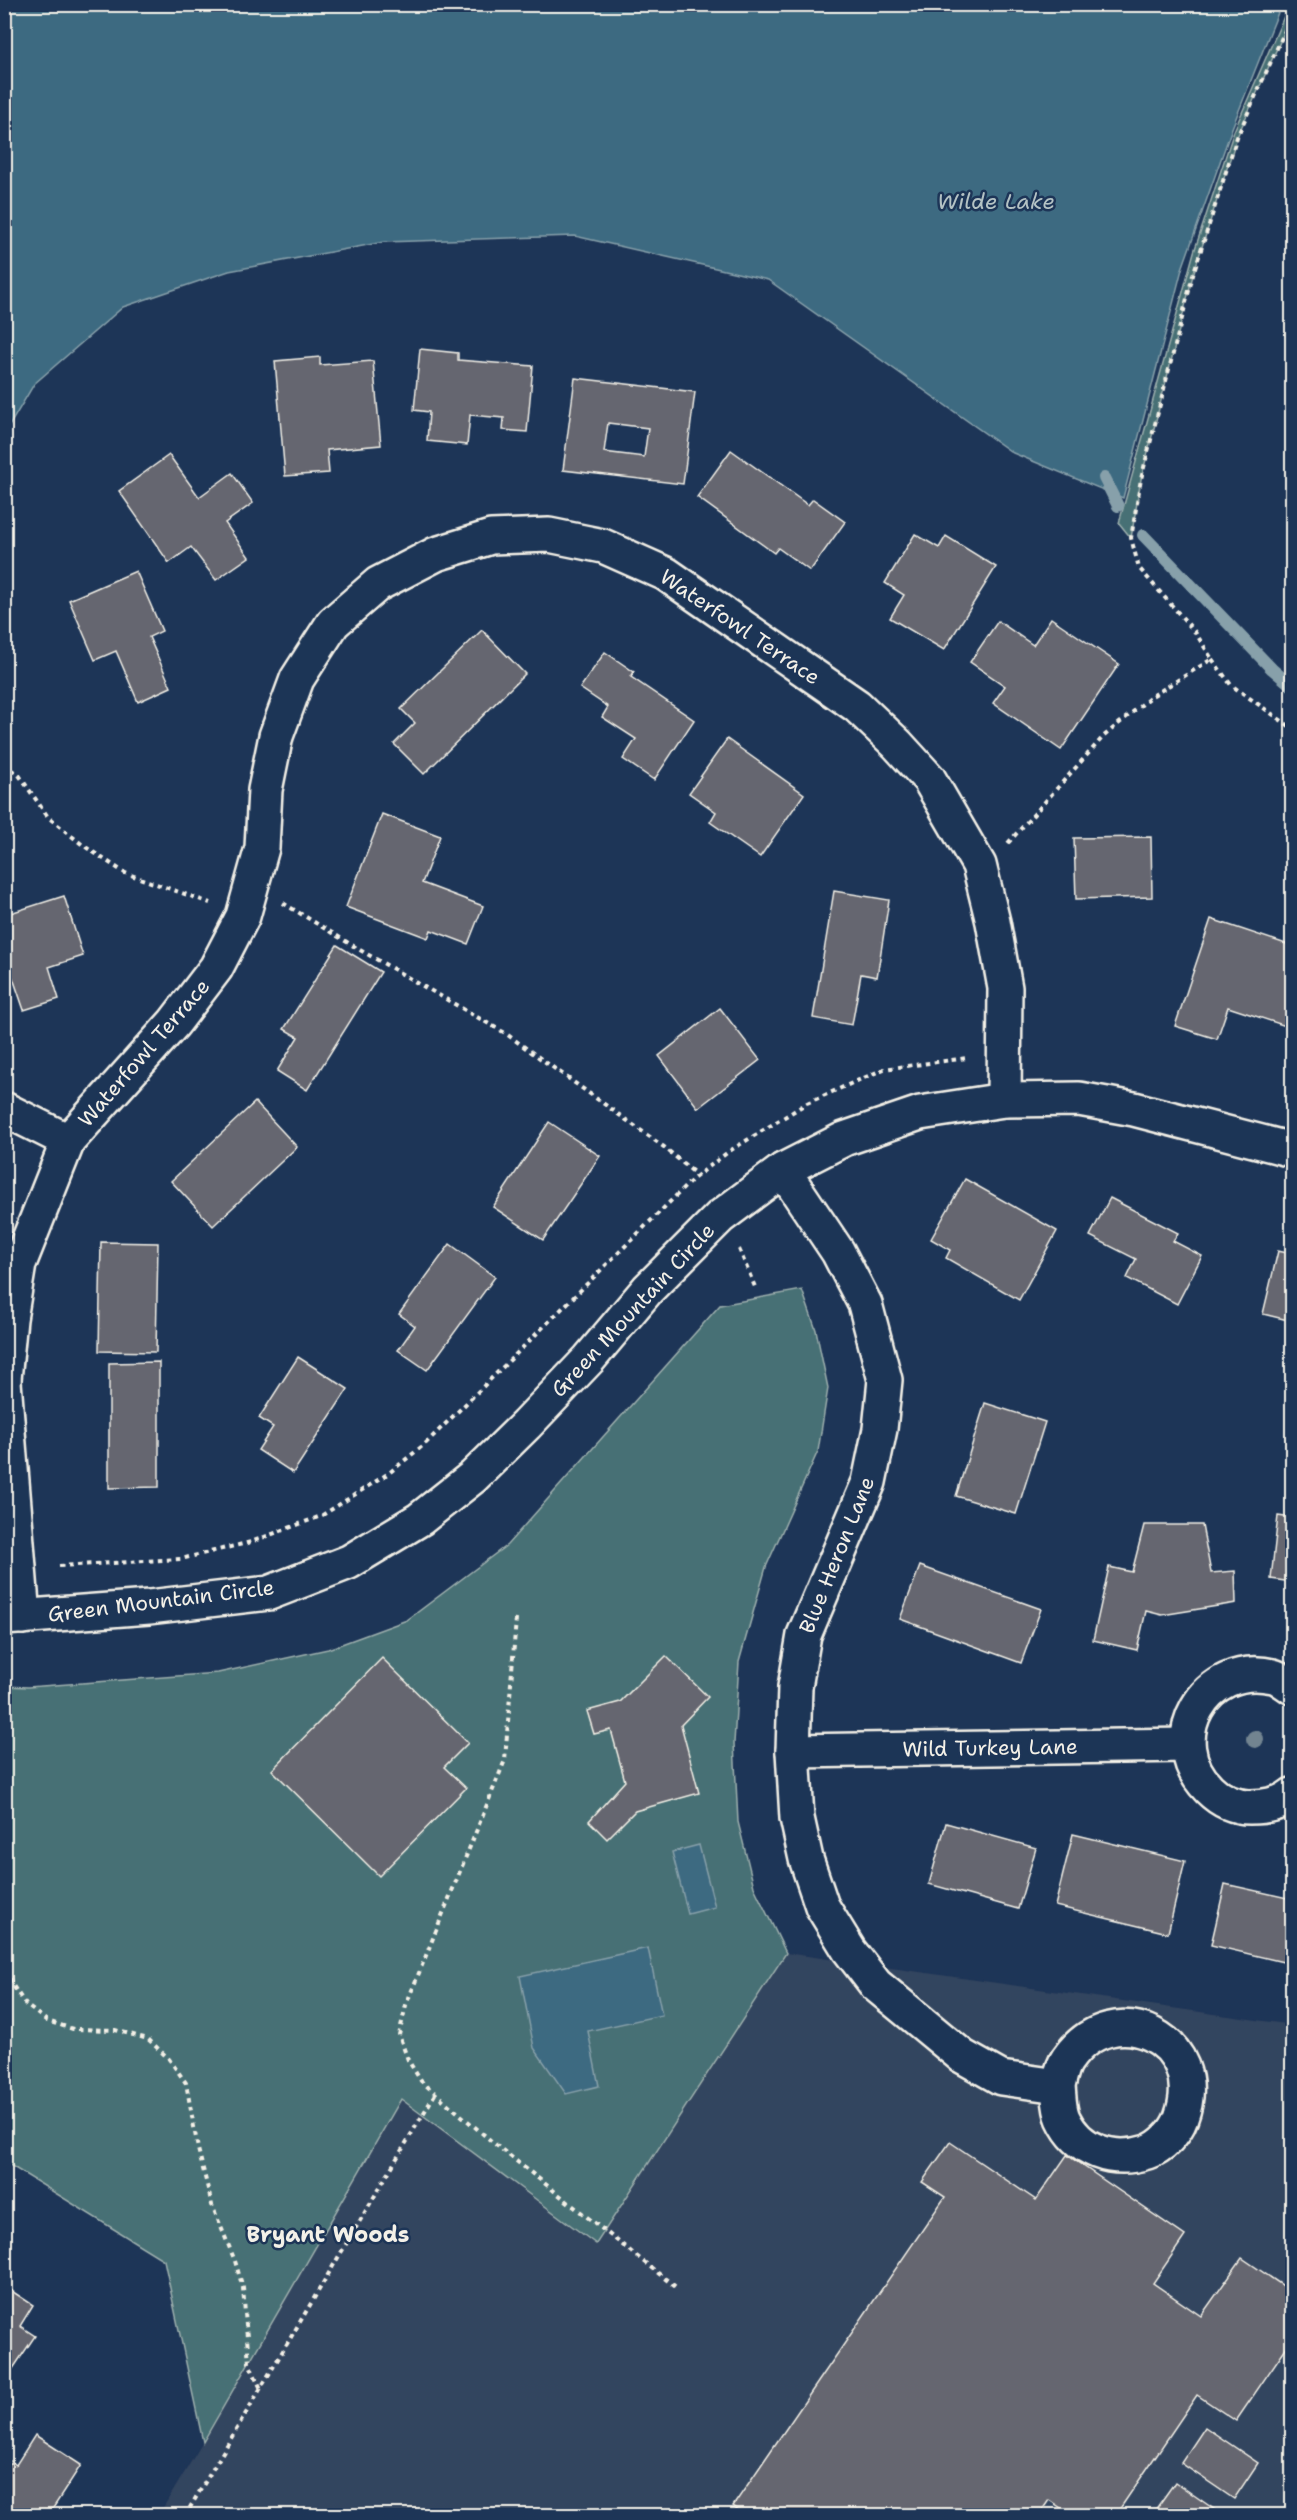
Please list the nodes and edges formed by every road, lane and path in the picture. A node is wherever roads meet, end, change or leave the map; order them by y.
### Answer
1 (1293, 15) edge
2 (1212, 659) junction
3 (1293, 728) edge
4 (4, 765) edge
5 (1003, 849) dead end
6 (251, 893) junction
7 (200, 900) dead end
8 (968, 1058) dead end
9 (1004, 1100) junction
10 (4, 1109) edge
11 (68, 1141) junction
12 (1293, 1150) edge
13 (783, 1170) junction
14 (698, 1176) junction
15 (736, 1244) dead end
16 (755, 1287) dead end
17 (4, 1380) edge
18 (59, 1566) dead end
19 (14, 1618) edge
20 (516, 1619) dead end
21 (1293, 1687) edge
22 (1187, 1745) junction
23 (793, 1751) junction
24 (1293, 1795) edge
25 (4, 1884) edge
26 (4, 1913) edge
27 (4, 1952) edge
28 (1058, 2086) dead end
29 (435, 2094) junction
30 (677, 2288) dead end
31 (261, 2389) junction
32 (185, 2516) edge

1 - 2 path
2 - 3 path
2 - 5 path
4 - 7 path
6 - 9 street, Waterfowl Terrace
6 - 11 street, Waterfowl Terrace
6 - 14 path
8 - 14 path
9 - 12 street, Green Mountain Circle
9 - 13 street, Green Mountain Circle
10 - 11 street
11 - 17 street, Waterfowl Terrace
13 - 19 street, Green Mountain Circle
13 - 23 street, Blue Heron Lane
14 - 18 path
15 - 16 path
17 - 19 street, Waterfowl Terrace
20 - 29 path
21 - 22 street
22 - 23 street, Wild Turkey Lane
22 - 24 street
23 - 28 street, Blue Heron Lane
25 - 26 path
27 - 31 path
29 - 30 path
29 - 31 path
31 - 32 path

